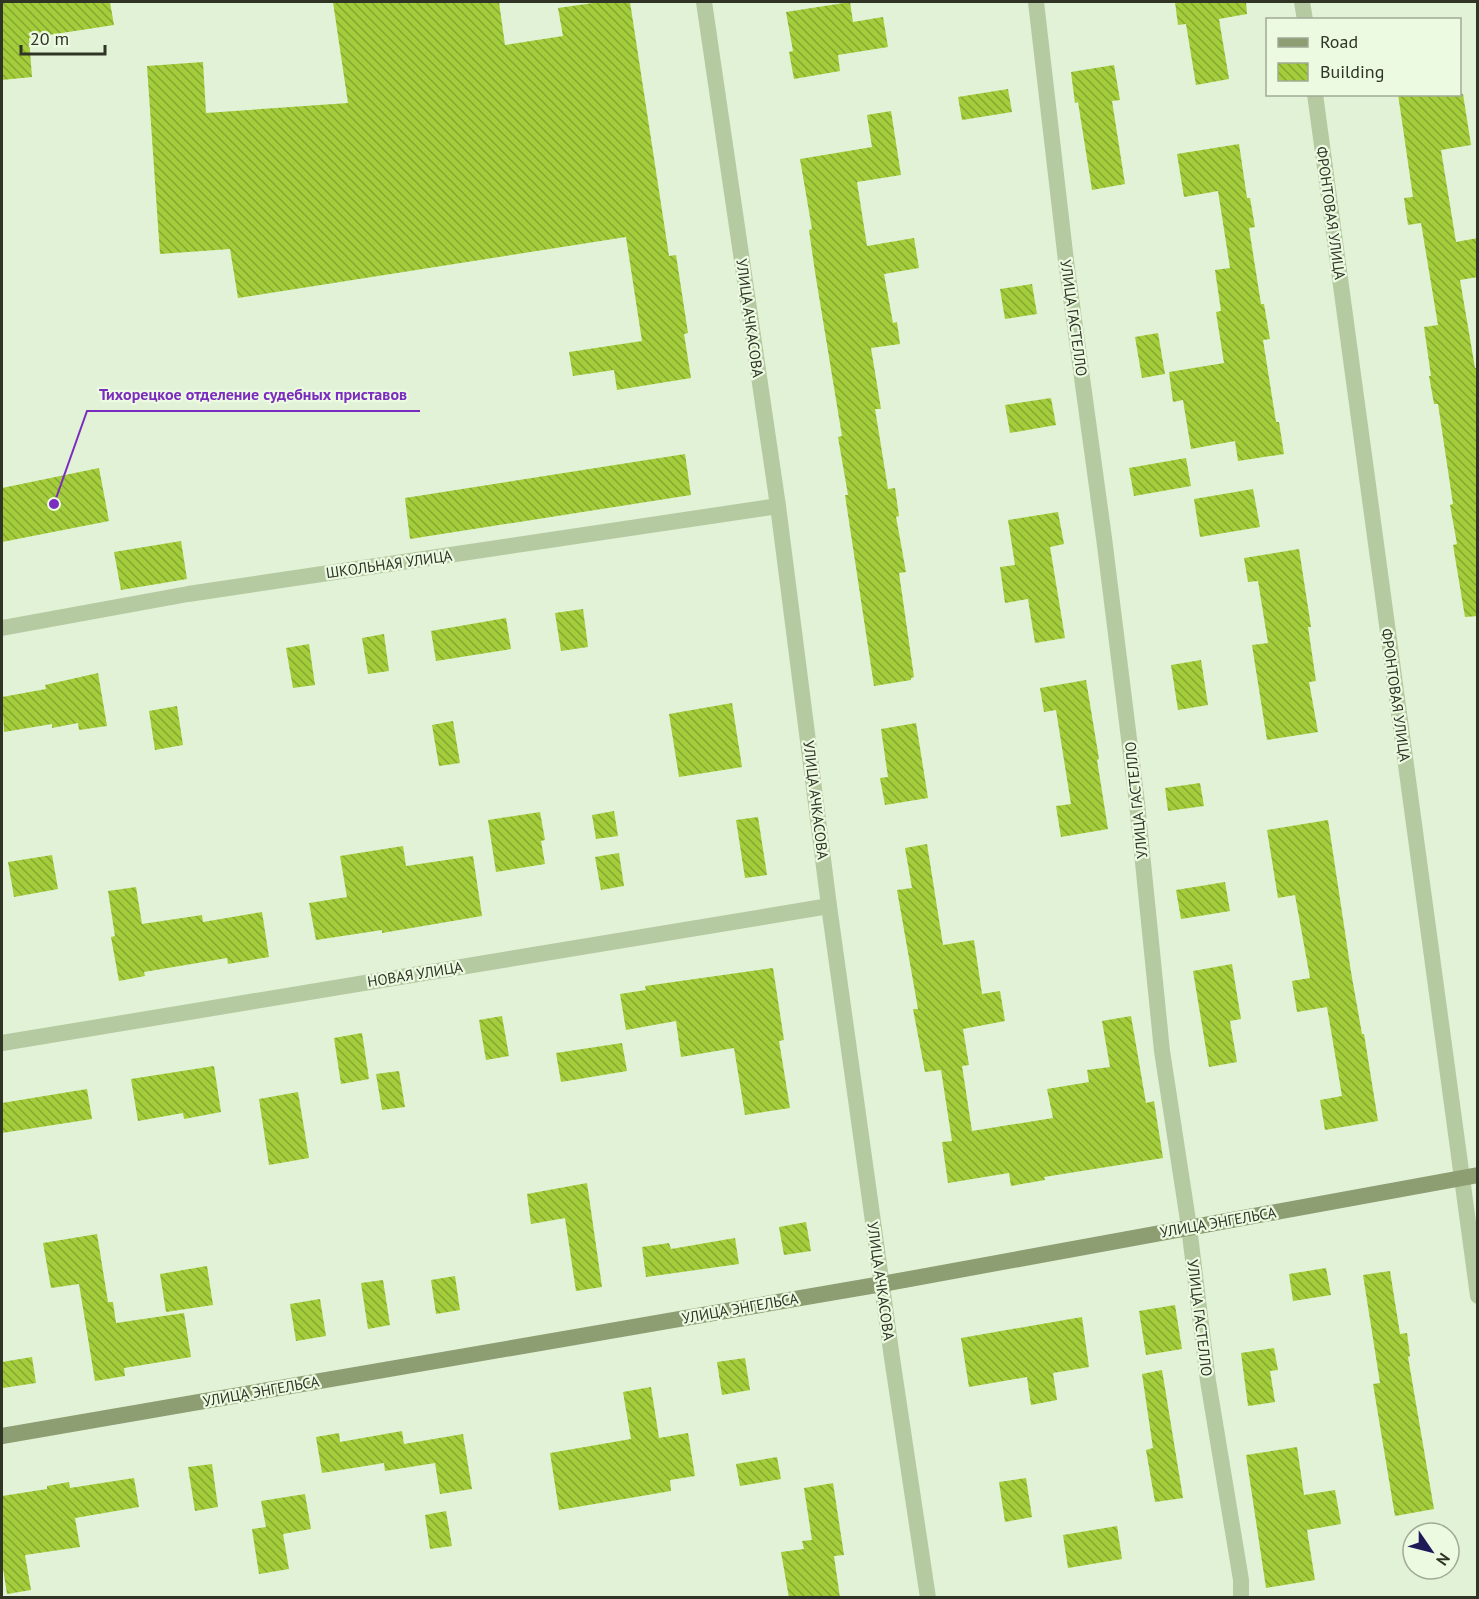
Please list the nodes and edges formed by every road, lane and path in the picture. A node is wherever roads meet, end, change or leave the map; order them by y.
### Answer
1 (704, 2) edge
2 (1036, 2) edge
3 (1302, 2) edge
4 (1305, 18) edge
5 (1315, 96) edge
6 (778, 506) junction
7 (2, 628) edge
8 (829, 906) junction
9 (2, 1043) edge
10 (1470, 1177) edge
11 (1189, 1227) junction
12 (882, 1284) junction
13 (1478, 1296) edge
14 (2, 1436) edge
15 (928, 1598) edge
16 (1241, 1598) edge

1 - 6 street, УЛИЦА АЧКАСОВА
2 - 11 street, УЛИЦА ГАСТЕЛЛО
3 - 4 street
5 - 10 street, ФРОНТОВАЯ УЛИЦА
6 - 7 street, ШКОЛЬНАЯ УЛИЦА
6 - 8 street, УЛИЦА АЧКАСОВА
8 - 9 street, НОВАЯ УЛИЦА
8 - 12 street, УЛИЦА АЧКАСОВА
10 - 11 main road, УЛИЦА ЭНГЕЛЬСА
10 - 13 street, ФРОНТОВАЯ УЛИЦА
11 - 12 main road, УЛИЦА ЭНГЕЛЬСА
11 - 16 street, УЛИЦА ГАСТЕЛЛО
12 - 14 main road, УЛИЦА ЭНГЕЛЬСА
12 - 15 street, УЛИЦА АЧКАСОВА

